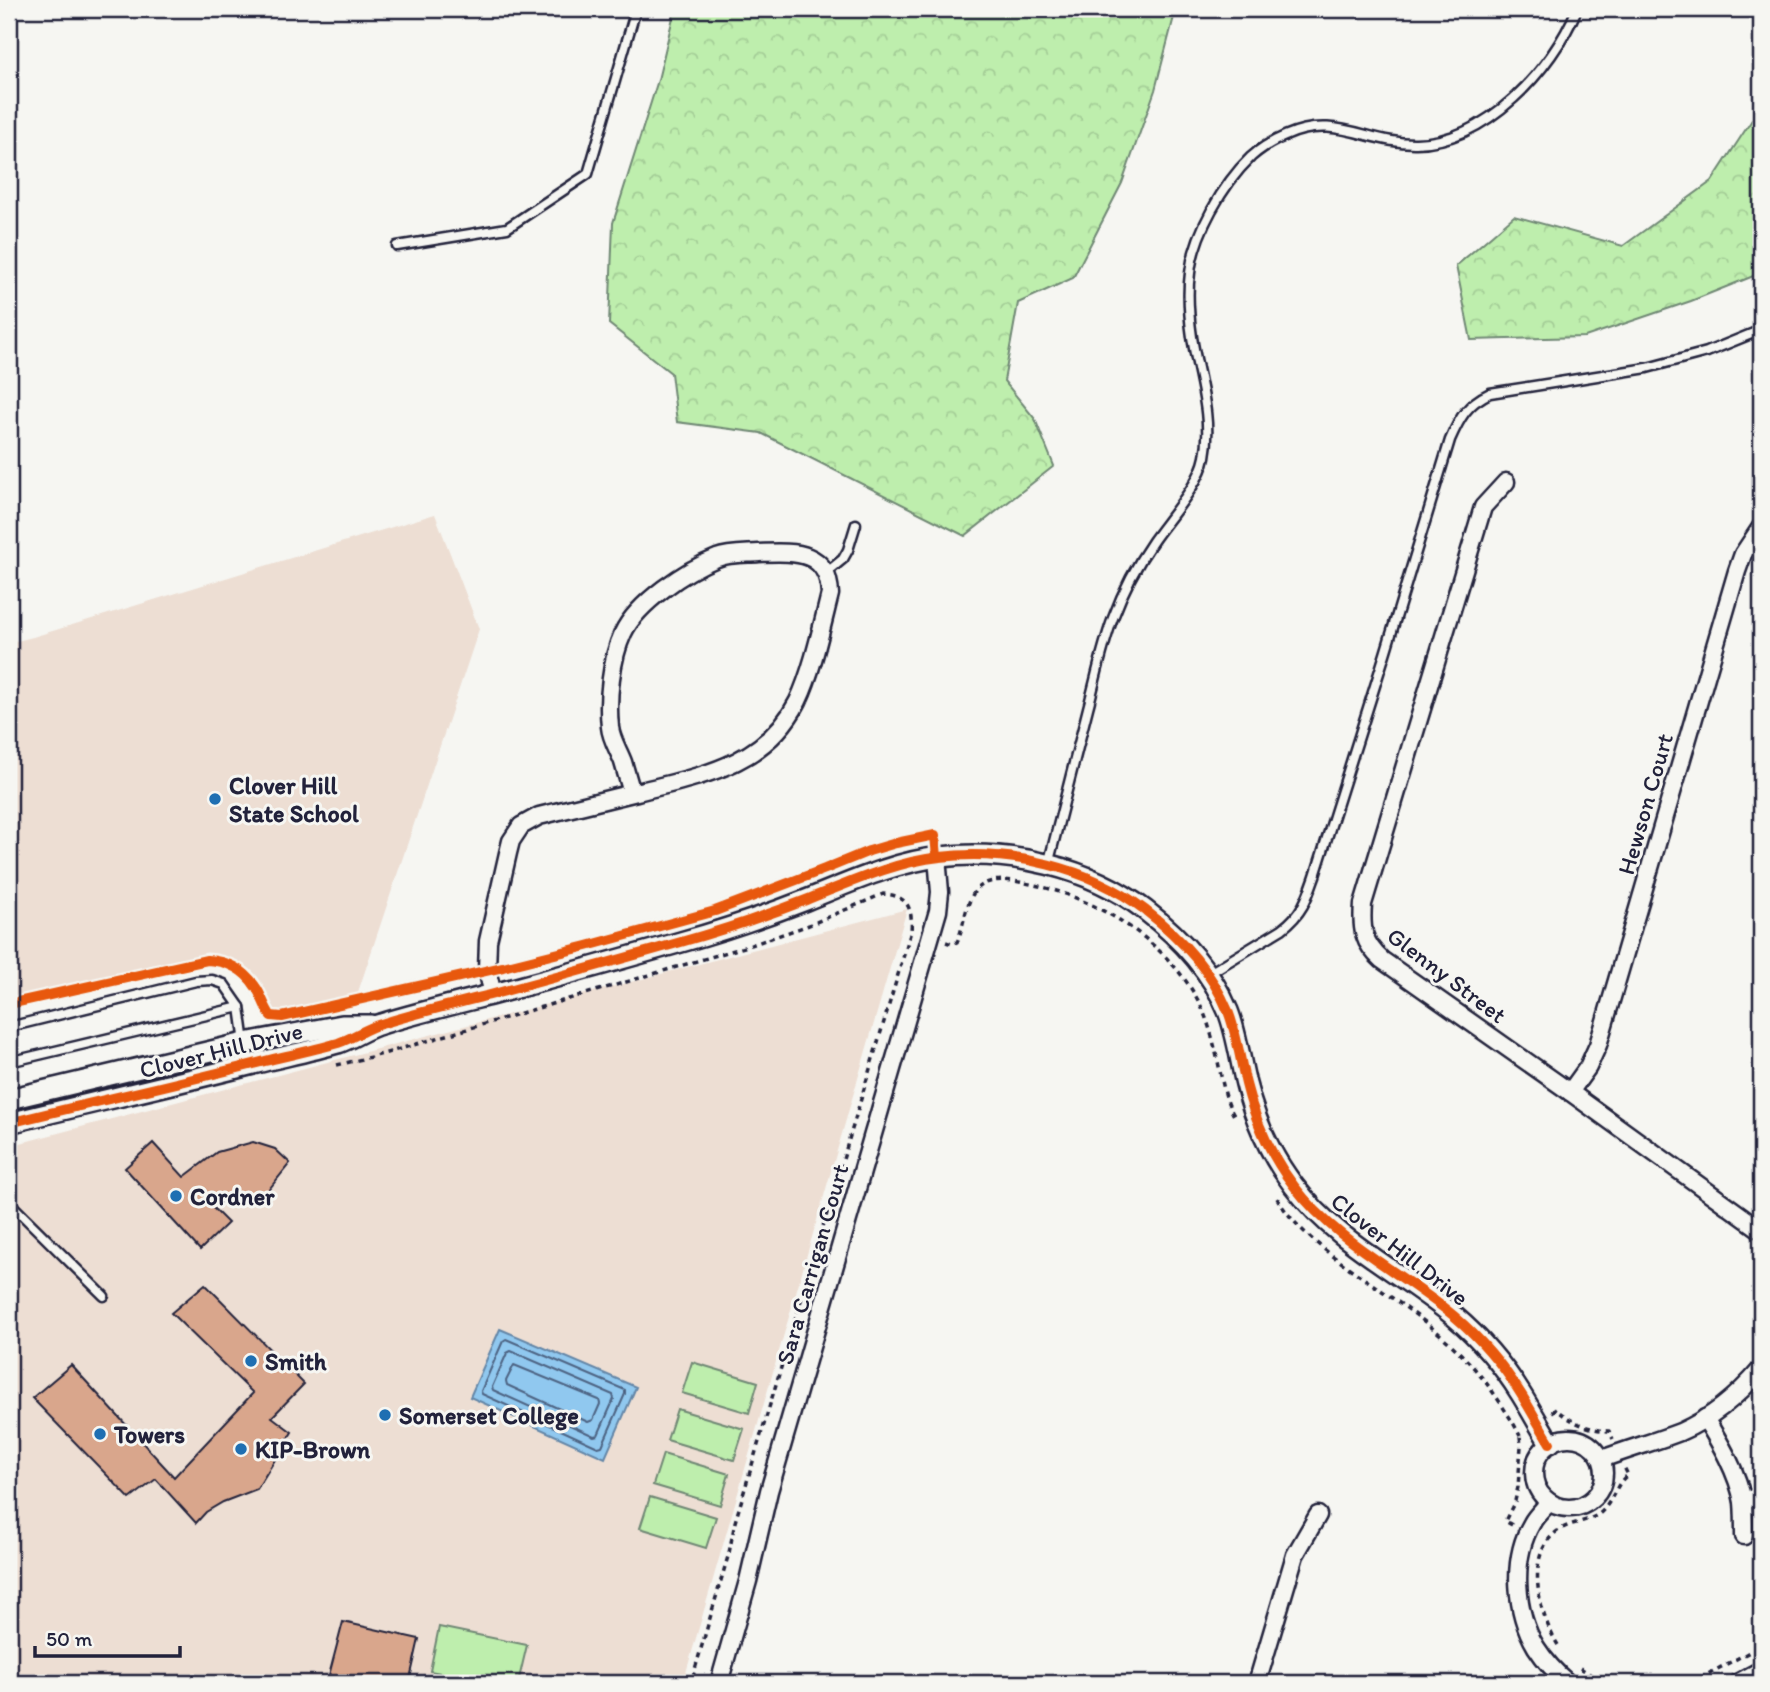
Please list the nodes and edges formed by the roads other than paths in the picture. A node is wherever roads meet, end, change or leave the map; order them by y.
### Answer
1 (636, 9) edge
2 (1577, 9) edge
3 (397, 246) dead end
4 (1761, 330) edge
5 (1506, 482) dead end
6 (856, 524) dead end
7 (1761, 527) edge
8 (825, 573) junction
9 (632, 793) junction
10 (937, 857) junction
11 (1048, 865) junction
12 (1208, 974) junction
13 (493, 994) junction
14 (240, 1007) junction
15 (376, 1025) junction
16 (9, 1027) edge
17 (245, 1043) junction
18 (9, 1062) edge
19 (236, 1069) junction
20 (1570, 1092) junction
21 (9, 1099) edge
22 (9, 1123) edge
23 (9, 1202) edge
24 (1761, 1230) edge
25 (104, 1296) dead end
26 (1761, 1369) edge
27 (1706, 1418) junction
28 (1550, 1443) junction
29 (1602, 1460) junction
30 (1761, 1496) edge
31 (1743, 1501) junction
32 (1549, 1502) junction
33 (1318, 1515) dead end
34 (1744, 1536) dead end
35 (1761, 1670) edge
36 (719, 1683) edge
37 (1257, 1683) edge
38 (1568, 1683) edge
39 (1737, 1683) edge

1 - 3 lane
2 - 11 lane
4 - 12 lane
5 - 20 street, Glenny Street
6 - 8 lane
7 - 20 street, Hewson Court
8 - 9 street
8 - 9 street
9 - 13 street
10 - 11 street, Clover Hill Drive
10 - 13 street, Clover Hill Drive
10 - 36 street, Sara Carrigan Court
11 - 12 street, Clover Hill Drive
12 - 28 street, Clover Hill Drive
13 - 15 street, Clover Hill Drive
14 - 16 lane
14 - 17 lane
14 - 18 lane
15 - 17 street, Clover Hill Drive
15 - 19 street, Clover Hill Drive
17 - 19 lane
17 - 21 street, Clover Hill Drive
19 - 22 street, Clover Hill Drive
20 - 24 street, Glenny Street
23 - 25 lane
26 - 27 street
27 - 29 street
27 - 31 street
28 - 29 street
28 - 32 street
29 - 32 street
30 - 31 street
31 - 34 street
32 - 38 street
33 - 37 street
35 - 39 street

